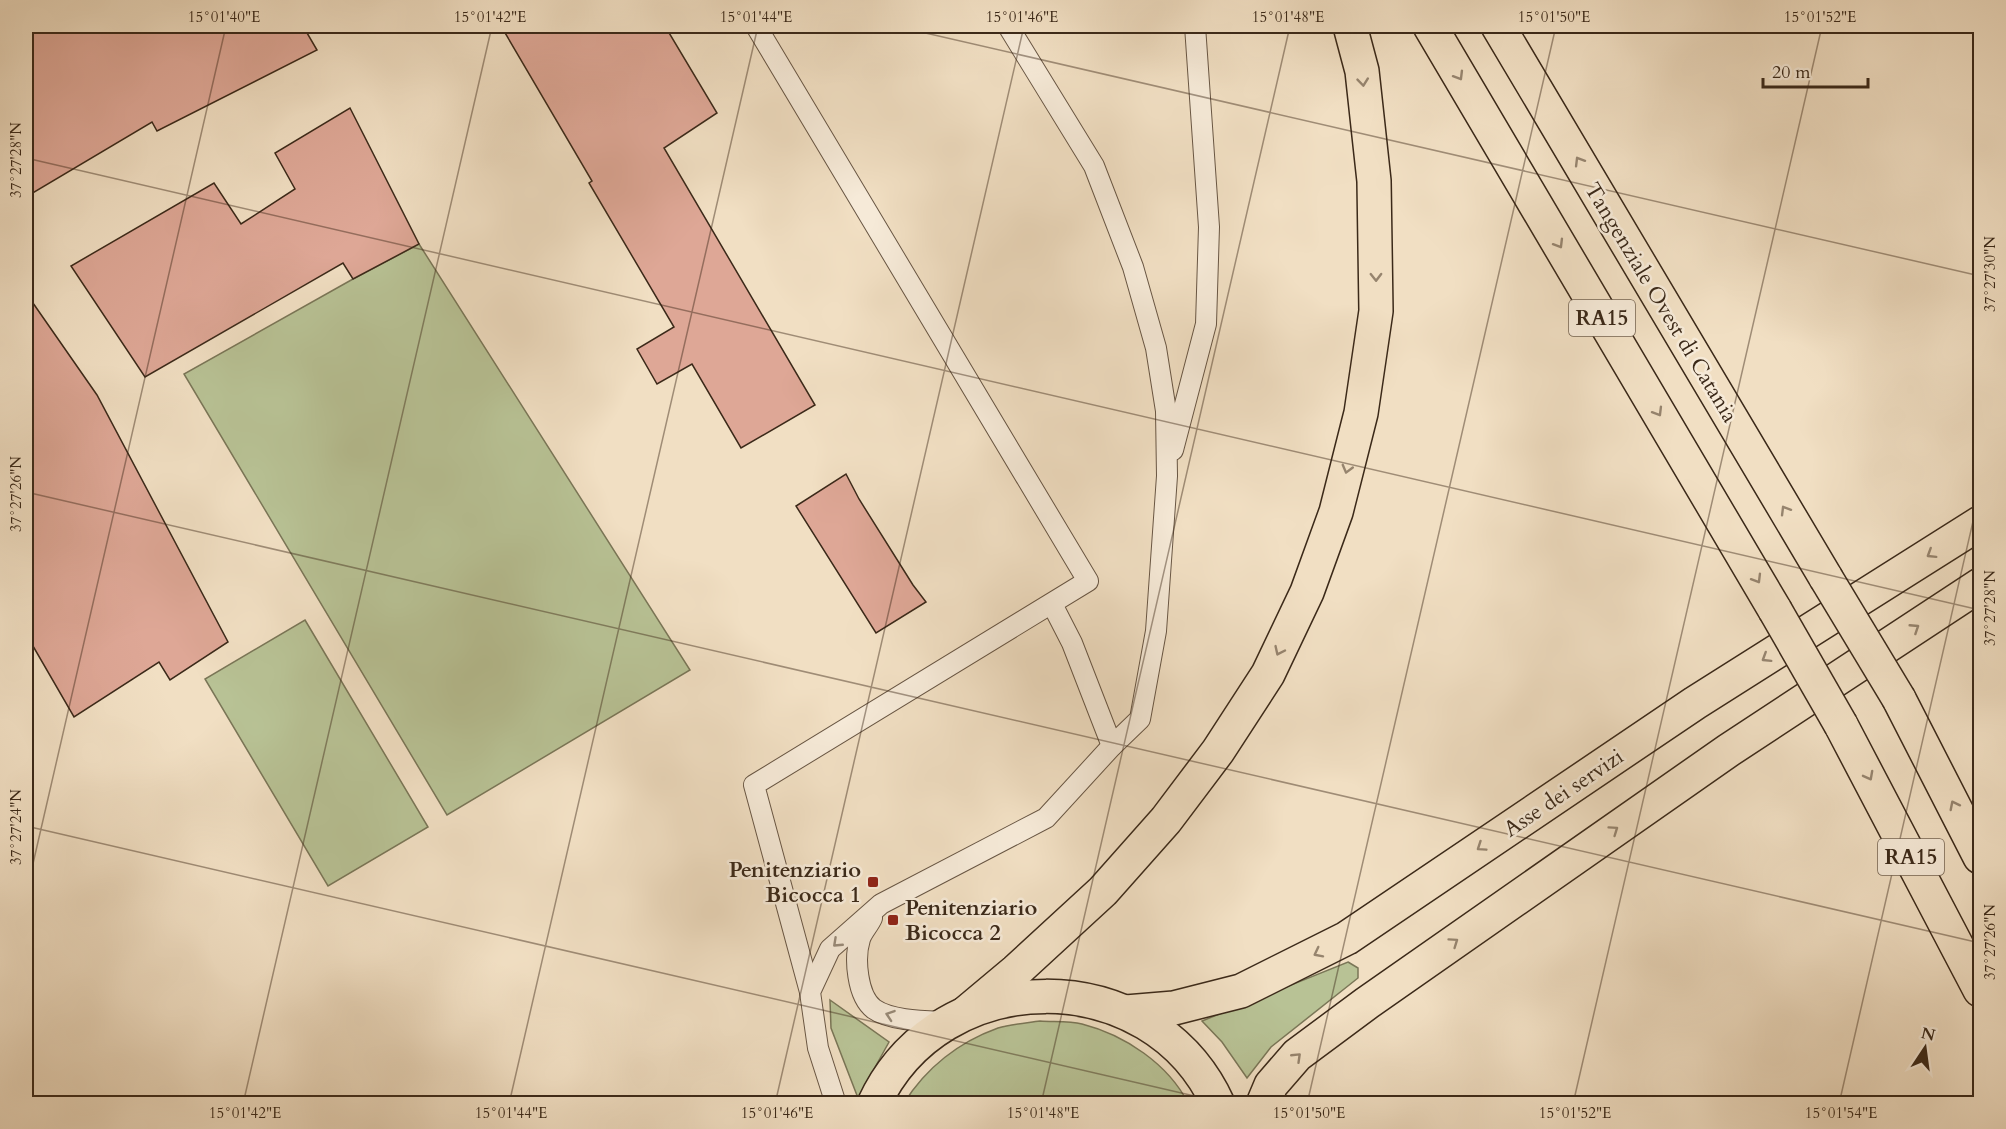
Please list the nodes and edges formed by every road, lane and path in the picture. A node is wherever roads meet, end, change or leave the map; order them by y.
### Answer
1 (756, 26) edge
2 (1008, 26) edge
3 (1195, 26) edge
4 (1350, 26) edge
5 (1430, 26) edge
6 (1498, 26) edge
7 (1167, 476) junction
8 (1980, 523) edge
9 (1980, 585) edge
10 (1052, 604) junction
11 (1112, 746) junction
12 (1980, 857) edge
13 (881, 904) junction
14 (1980, 990) edge
15 (810, 992) junction
16 (1126, 1012) junction
17 (957, 1017) junction
18 (836, 1104) edge
19 (874, 1104) edge
20 (1218, 1104) edge
21 (1263, 1104) edge

1 - 10 lane
2 - 7 lane
3 - 7 lane
4 -> 17 main road
5 -> 14 main road, RA15, bridge
12 -> 6 main road, Tangenziale Ovest di Catania / RA15, bridge
7 - 11 lane
8 -> 16 main road, Asse dei servizi
21 -> 9 main road
10 - 11 lane
10 - 15 lane
11 - 13 lane
13 -> 15 lane
17 -> 13 lane
15 - 18 lane
16 - 17 main road
16 - 20 main road
17 - 19 main road

